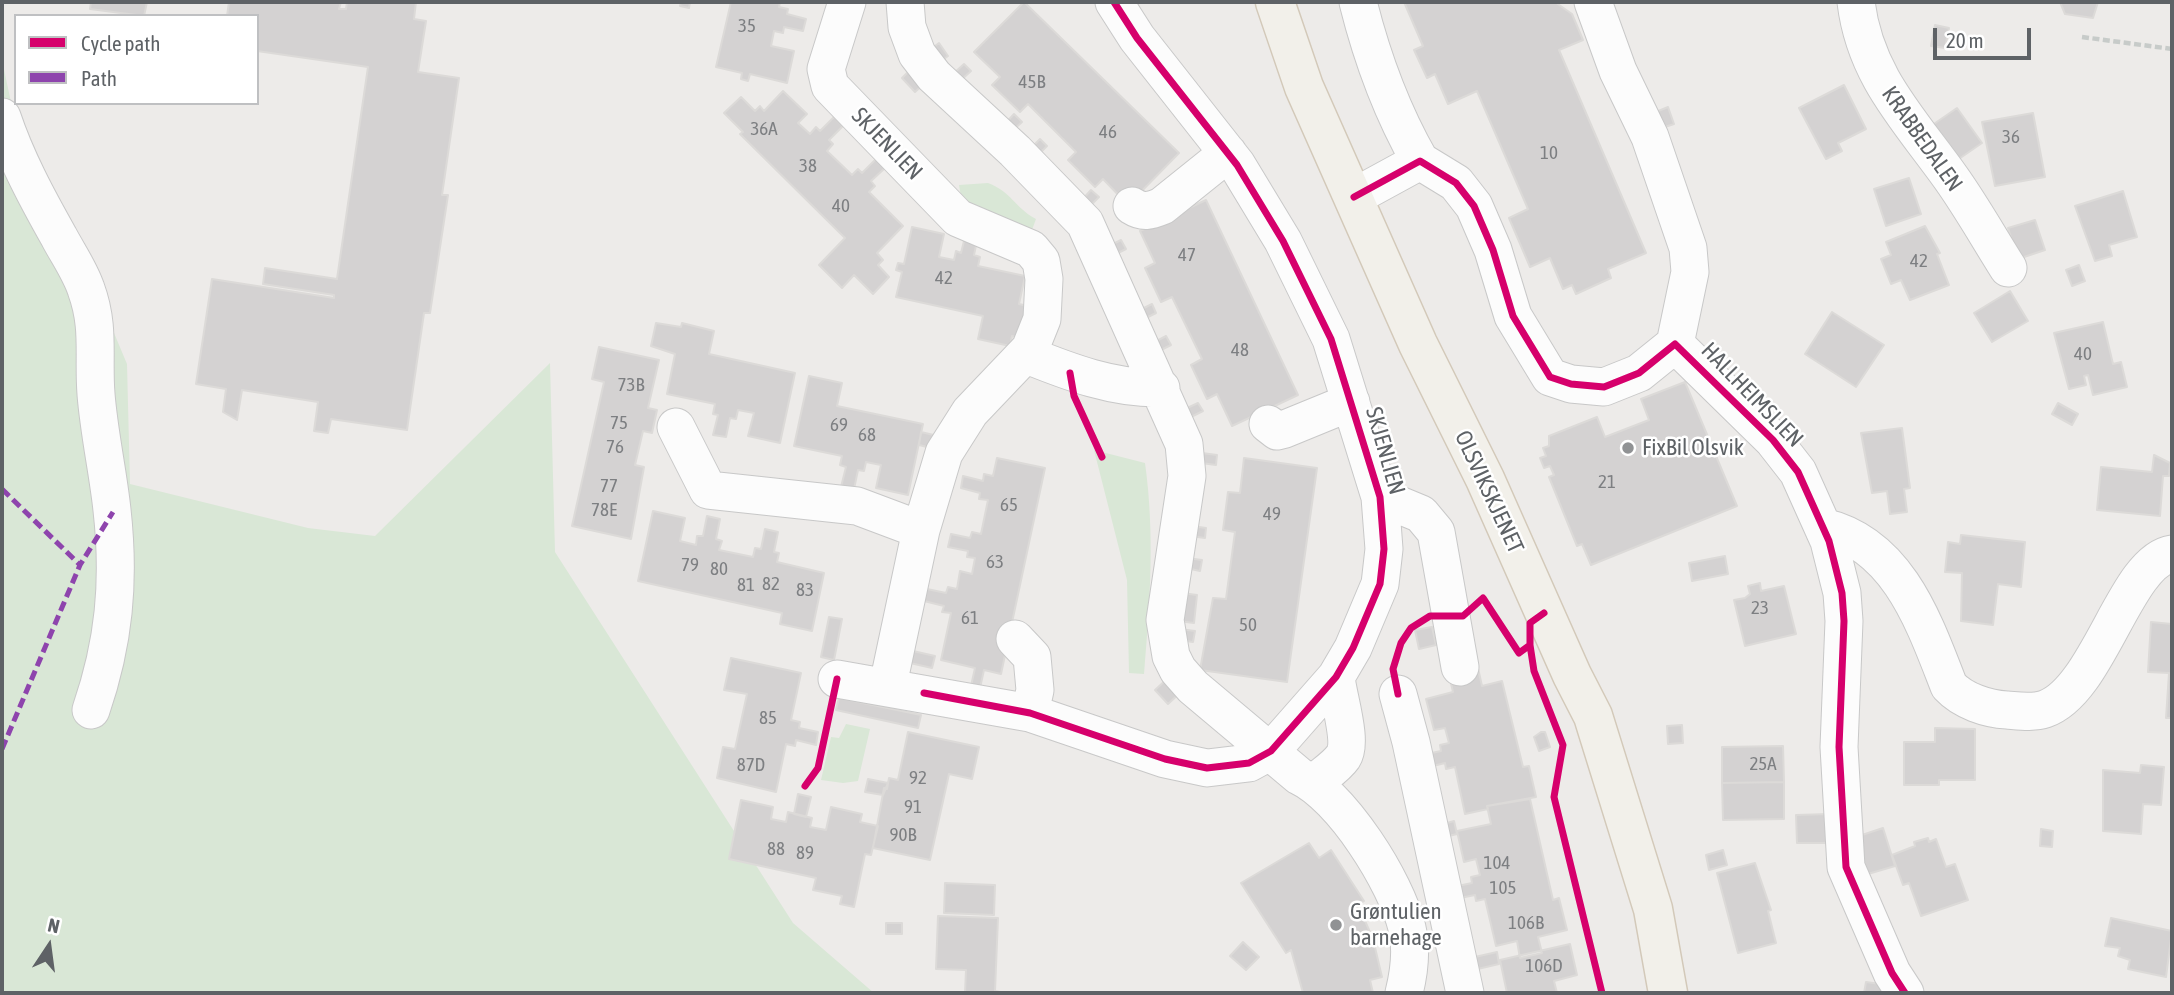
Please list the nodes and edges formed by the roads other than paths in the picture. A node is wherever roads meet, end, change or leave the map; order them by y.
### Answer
1 (847, 2) edge
2 (905, 2) edge
3 (1114, 2) edge
4 (1275, 2) edge
5 (1358, 2) edge
6 (1593, 2) edge
7 (1856, 2) edge
8 (2, 117) edge
9 (1228, 153) junction
10 (1420, 161) junction
11 (1354, 197) junction
12 (1132, 206) dead end
13 (2008, 268) dead end
14 (1675, 344) junction
15 (1027, 355) junction
16 (1161, 388) junction
17 (1351, 402) junction
18 (1268, 424) dead end
19 (676, 426) dead end
20 (1380, 497) junction
21 (1823, 527) junction
22 (921, 530) junction
23 (2172, 554) edge
24 (1015, 639) dead end
25 (1460, 667) dead end
26 (1336, 677) junction
27 (837, 679) dead end
28 (888, 685) junction
29 (1398, 694) dead end
30 (91, 710) dead end
31 (1030, 713) junction
32 (1272, 751) junction
33 (1314, 783) junction
34 (1897, 987) edge
35 (1404, 993) edge
36 (1465, 993) edge
37 (1668, 993) edge

1 - 15 street, SKJENLIEN
2 - 16 street
3 - 9 street, SKJENLIEN
4 - 11 main road, OLSVIKSKJENET
5 - 10 street, HALLHEIMSLIEN
6 - 14 street, HALLHEIMSLIEN
7 - 13 street, KRABBEDALEN
8 - 30 street
9 - 12 street
9 - 17 street, SKJENLIEN
10 - 11 street
10 - 14 street, HALLHEIMSLIEN
11 - 37 main road, OLSVIKSKJENET
14 - 21 street, HALLHEIMSLIEN
15 - 16 street
15 - 22 street, SKJENLIEN
16 - 32 street
17 - 18 street
17 - 20 street, SKJENLIEN
19 - 22 street
20 - 25 street, SKJENLIEN
20 - 26 street, SKJENLIEN
21 - 23 street
21 - 34 street, HALLHEIMSLIEN
22 - 28 street, SKJENLIEN
24 - 31 street
26 - 32 street, SKJENLIEN
26 - 33 street
27 - 28 street, SKJENLIEN
28 - 31 street, SKJENLIEN
29 - 36 street
31 - 32 street, SKJENLIEN
32 - 33 street
33 - 35 street

